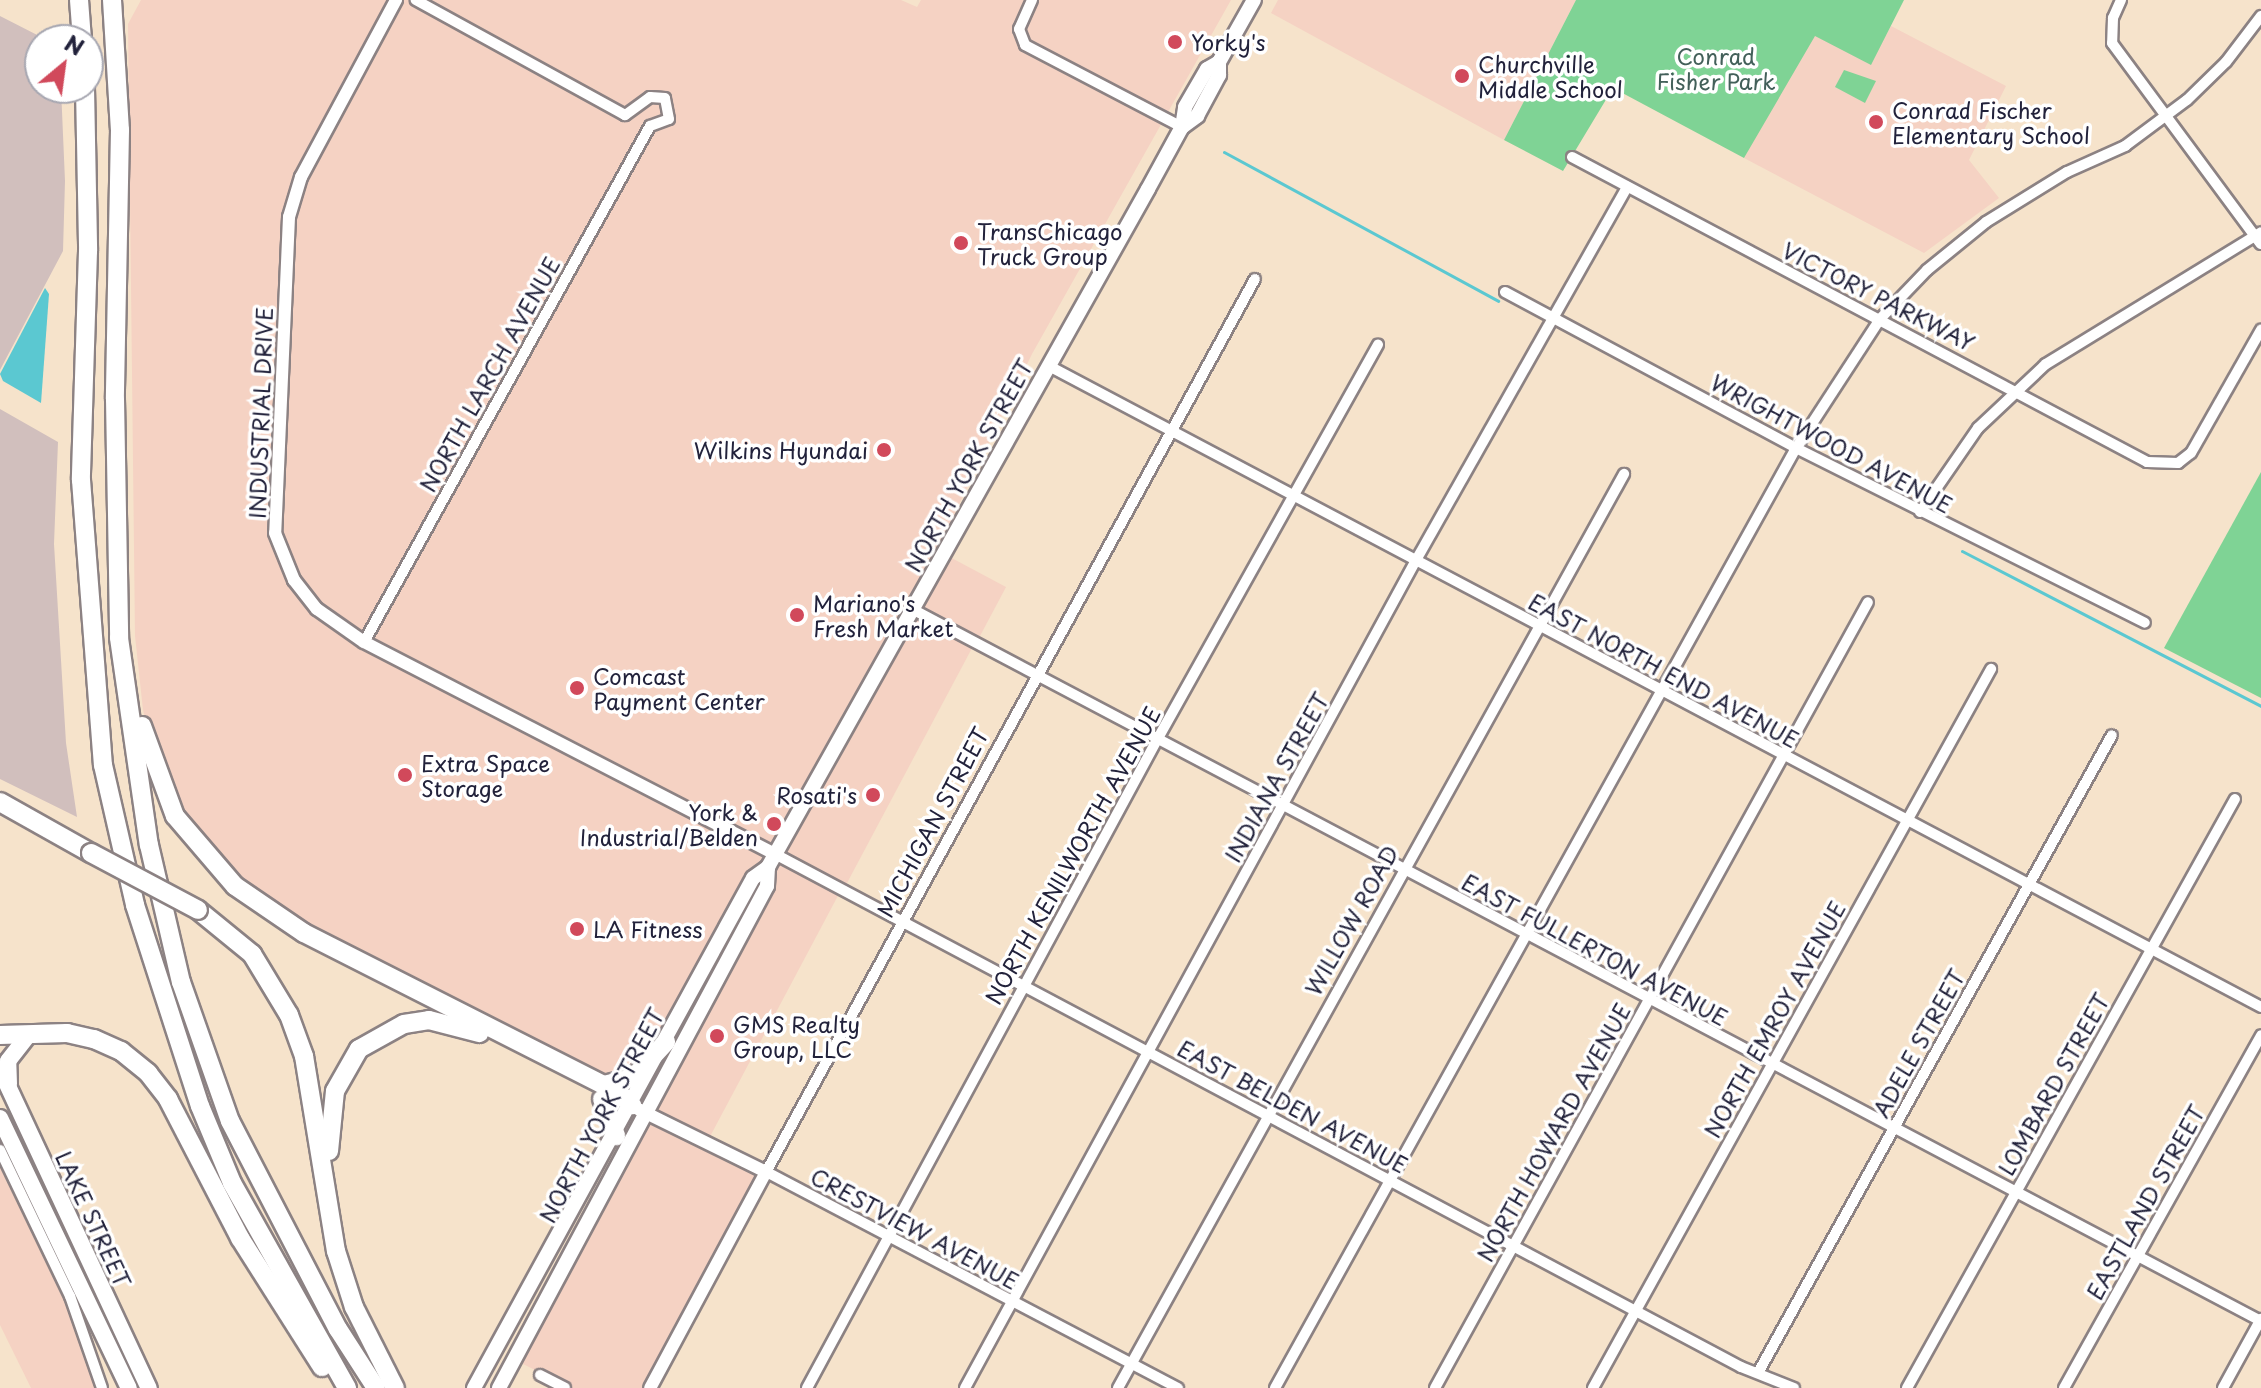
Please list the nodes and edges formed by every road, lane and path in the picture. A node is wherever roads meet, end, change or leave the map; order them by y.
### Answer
1 (79, 0) edge
2 (112, 0) edge
3 (396, 0) edge
4 (416, 0) edge
5 (1032, 0) edge
6 (1254, 0) edge
7 (2121, 0) edge
8 (2261, 16) edge
9 (81, 24) edge
10 (85, 104) edge
11 (2168, 114) junction
12 (1182, 127) junction
13 (1572, 157) dead end
14 (1627, 187) junction
15 (2259, 238) edge
16 (1255, 279) dead end
17 (1505, 292) dead end
18 (1552, 319) junction
19 (1880, 319) junction
20 (2261, 330) edge
21 (1378, 344) dead end
22 (1049, 366) junction
23 (2015, 389) junction
24 (1170, 432) junction
25 (1796, 448) junction
26 (1624, 474) dead end
27 (1294, 498) junction
28 (1920, 512) junction
29 (1415, 562) junction
30 (1868, 602) dead end
31 (912, 609) junction
32 (2145, 623) dead end
33 (1538, 627) junction
34 (119, 638) junction
35 (364, 642) junction
36 (1991, 669) dead end
37 (1035, 674) junction
38 (1660, 691) junction
39 (2112, 735) dead end
40 (1157, 740) junction
41 (1783, 756) junction
42 (2235, 799) dead end
43 (0, 802) edge
44 (1282, 806) junction
45 (1906, 820) junction
46 (772, 861) junction
47 (1402, 870) junction
48 (2029, 885) junction
49 (900, 924) junction
50 (1526, 935) junction
51 (2151, 949) junction
52 (1022, 988) junction
53 (1648, 1001) junction
54 (2261, 1007) edge
55 (0, 1035) edge
56 (28, 1035) junction
57 (2261, 1035) edge
58 (666, 1042) junction
59 (1148, 1053) junction
60 (1771, 1065) junction
61 (0, 1069) edge
62 (9, 1090) junction
63 (603, 1092) junction
64 (634, 1106) junction
65 (1267, 1116) junction
66 (0, 1118) edge
67 (1893, 1129) junction
68 (616, 1136) junction
69 (0, 1150) edge
70 (766, 1172) junction
71 (1391, 1180) junction
72 (2015, 1193) junction
73 (327, 1200) junction
74 (889, 1236) junction
75 (1513, 1246) junction
76 (2137, 1257) junction
77 (1012, 1302) junction
78 (1635, 1310) junction
79 (2261, 1320) edge
80 (1131, 1363) junction
81 (1759, 1371) junction
82 (540, 1375) dead end
83 (102, 1388) edge
84 (129, 1388) edge
85 (149, 1388) edge
86 (337, 1388) edge
87 (347, 1388) edge
88 (376, 1388) edge
89 (395, 1388) edge
90 (474, 1388) edge
91 (499, 1388) edge
92 (565, 1388) edge
93 (650, 1388) edge
94 (807, 1388) edge
95 (965, 1388) edge
96 (1118, 1388) edge
97 (1178, 1388) edge
98 (1275, 1388) edge
99 (1435, 1388) edge
100 (1593, 1388) edge
101 (1794, 1388) edge
102 (1907, 1388) edge
103 (2064, 1388) edge
104 (2223, 1388) edge

1 - 9 highway
2 - 34 highway
3 - 35 street, INDUSTRIAL DRIVE
4 - 35 street, NORTH LARCH AVENUE
5 - 12 street
6 - 12 main road, NORTH YORK STREET
7 - 11 street
8 - 11 street
10 - 87 highway
11 - 15 street
11 - 19 street
12 - 22 main road, NORTH YORK STREET
13 - 14 street, VICTORY PARKWAY
14 - 18 street, INDIANA STREET
14 - 19 street, VICTORY PARKWAY
15 - 23 street
16 - 24 street, MICHIGAN STREET
17 - 18 street, WRIGHTWOOD AVENUE
18 - 25 street, WRIGHTWOOD AVENUE
18 - 29 street, INDIANA STREET
19 - 23 street, VICTORY PARKWAY
19 - 25 street
20 - 23 street, VICTORY PARKWAY
21 - 27 street, NORTH KENILWORTH AVENUE
22 - 24 street, EAST NORTH END AVENUE
22 - 31 main road, NORTH YORK STREET
23 - 28 street
24 - 27 street, EAST NORTH END AVENUE
24 - 37 street, MICHIGAN STREET
25 - 28 street, WRIGHTWOOD AVENUE
25 - 38 street
26 - 33 street, WILLOW ROAD
27 - 29 street, EAST NORTH END AVENUE
27 - 40 street, NORTH KENILWORTH AVENUE
28 - 32 street, WRIGHTWOOD AVENUE
29 - 33 street, EAST NORTH END AVENUE
29 - 44 street, INDIANA STREET
30 - 41 street, NORTH HOWARD AVENUE
31 - 37 street, EAST FULLERTON AVENUE
31 - 46 main road, NORTH YORK STREET
33 - 38 street, EAST NORTH END AVENUE
33 - 47 street, WILLOW ROAD
34 - 63 highway
34 - 88 highway
35 - 46 street, INDUSTRIAL DRIVE
36 - 45 street, NORTH EMROY AVENUE
37 - 40 street, EAST FULLERTON AVENUE
37 - 49 street, MICHIGAN STREET
38 - 41 street, EAST NORTH END AVENUE
38 - 50 street
39 - 48 street, ADELE STREET
40 - 44 street, EAST FULLERTON AVENUE
40 - 52 street, NORTH KENILWORTH AVENUE
41 - 45 street, EAST NORTH END AVENUE
41 - 53 street, NORTH HOWARD AVENUE
42 - 51 street, LOMBARD STREET
43 - 73 highway, bridge
44 - 47 street, EAST FULLERTON AVENUE
44 - 59 street, INDIANA STREET
45 - 48 street, EAST NORTH END AVENUE
45 - 60 street, NORTH EMROY AVENUE
46 - 49 street, EAST BELDEN AVENUE
46 - 58 main road, NORTH YORK STREET
46 - 64 main road, NORTH YORK STREET
47 - 50 street, EAST FULLERTON AVENUE
47 - 65 street, WILLOW ROAD
48 - 51 street, EAST NORTH END AVENUE
48 - 67 street, ADELE STREET
49 - 52 street, EAST BELDEN AVENUE
49 - 70 street, MICHIGAN STREET
50 - 53 street, EAST FULLERTON AVENUE
50 - 71 street
51 - 54 street, EAST NORTH END AVENUE
51 - 72 street, LOMBARD STREET
52 - 59 street, EAST BELDEN AVENUE
52 - 74 street, NORTH KENILWORTH AVENUE
53 - 60 street, EAST FULLERTON AVENUE
53 - 75 street, NORTH HOWARD AVENUE
55 - 56 highway
56 - 62 main road
56 - 86 highway
57 - 76 street, EASTLAND STREET
58 - 63 highway
58 - 64 main road, NORTH YORK STREET
59 - 65 street, EAST BELDEN AVENUE
59 - 77 street, INDIANA STREET
60 - 67 street, EAST FULLERTON AVENUE
60 - 78 street, NORTH EMROY AVENUE
61 - 62 main road, LAKE STREET
62 - 85 main road, LAKE STREET
63 - 64 highway
63 - 68 highway
63 - 73 highway
64 - 68 main road, NORTH YORK STREET
64 - 70 street, CRESTVIEW AVENUE
64 - 91 main road, NORTH YORK STREET
65 - 71 street, EAST BELDEN AVENUE
65 - 80 street, WILLOW ROAD
66 - 84 main road, LAKE STREET
67 - 72 street, EAST FULLERTON AVENUE
67 - 81 street, ADELE STREET
68 - 90 main road, NORTH YORK STREET
69 - 83 street
70 - 74 street, CRESTVIEW AVENUE
70 - 93 street, MICHIGAN STREET
71 - 75 street, EAST BELDEN AVENUE
71 - 98 street
72 - 76 street, EAST FULLERTON AVENUE
72 - 102 street, LOMBARD STREET
73 - 89 highway
74 - 77 street, CRESTVIEW AVENUE
74 - 94 street, NORTH KENILWORTH AVENUE
75 - 78 street, EAST BELDEN AVENUE
75 - 99 street, NORTH HOWARD AVENUE
76 - 79 street, EAST FULLERTON AVENUE
76 - 103 street, EASTLAND STREET
77 - 80 street, CRESTVIEW AVENUE
77 - 95 street, INDIANA STREET
78 - 81 street, EAST BELDEN AVENUE
78 - 100 street, NORTH EMROY AVENUE
79 - 104 street
80 - 96 street, WILLOW ROAD
80 - 97 street, CRESTVIEW AVENUE
81 - 101 street, EAST BELDEN AVENUE
82 - 92 street

